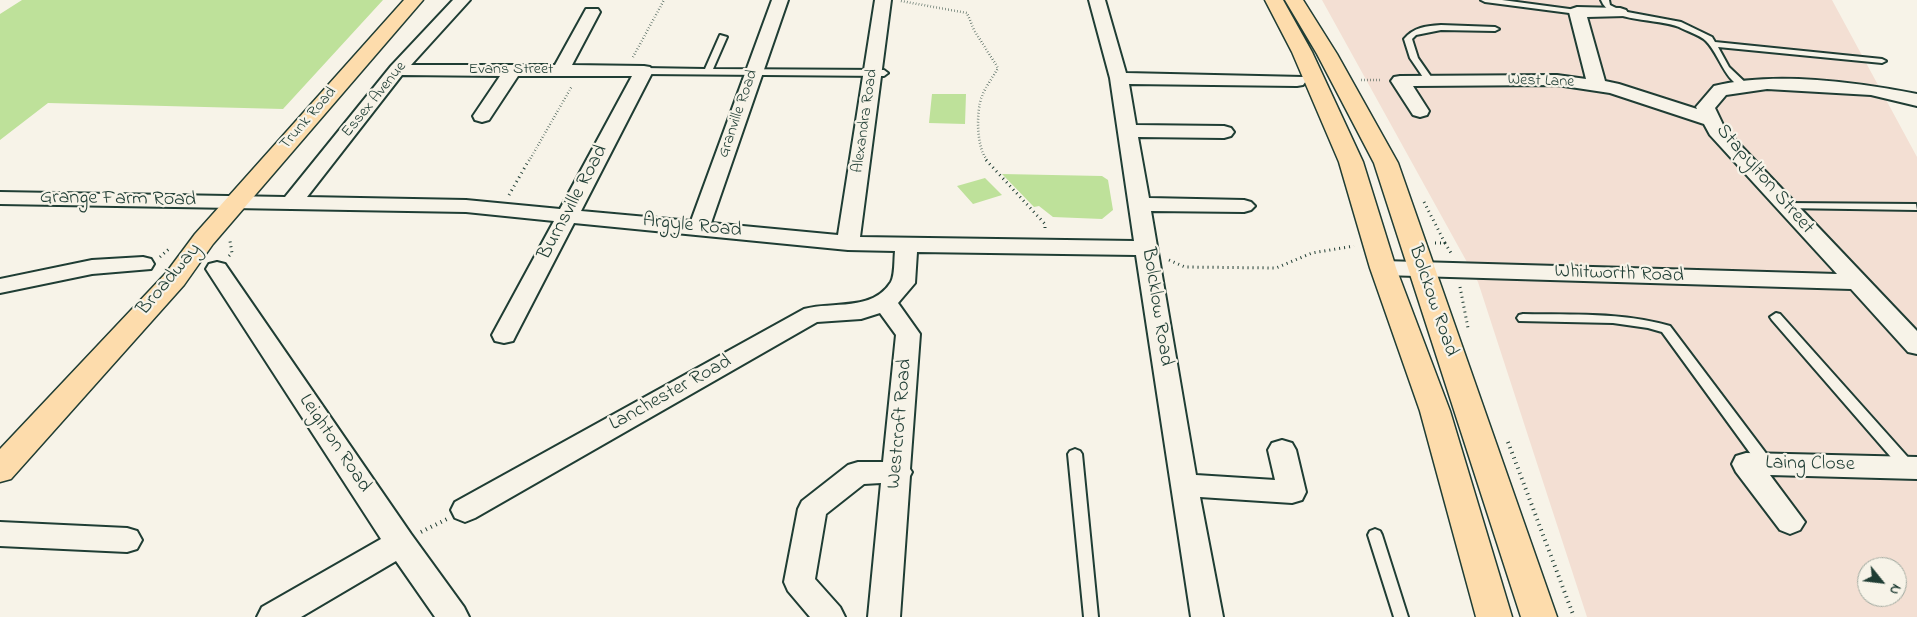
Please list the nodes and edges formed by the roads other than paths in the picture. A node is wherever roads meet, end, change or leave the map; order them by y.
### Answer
1 (414, 0) edge
2 (462, 0) edge
3 (780, 0) edge
4 (883, 0) edge
5 (1097, 0) edge
6 (1274, 0) edge
7 (1294, 0) edge
8 (1485, 0) edge
9 (1605, 0) edge
10 (595, 6) edge
11 (1577, 12) junction
12 (1620, 13) junction
13 (1495, 29) dead end
14 (723, 37) dead end
15 (1712, 44) junction
16 (1882, 61) dead end
17 (397, 70) junction
18 (513, 70) junction
19 (560, 70) junction
20 (635, 71) junction
21 (708, 71) junction
22 (754, 71) junction
23 (878, 73) junction
24 (1119, 78) junction
25 (1297, 81) dead end
26 (1430, 81) junction
27 (1597, 86) junction
28 (1745, 86) junction
29 (1917, 100) edge
30 (1420, 111) dead end
31 (482, 116) dead end
32 (1711, 120) junction
33 (1128, 131) junction
34 (1224, 132) dead end
35 (0, 198) edge
36 (236, 202) junction
37 (291, 203) junction
38 (1139, 204) junction
39 (1244, 206) dead end
40 (1786, 206) junction
41 (1916, 207) edge
42 (569, 214) junction
43 (699, 228) junction
44 (204, 239) junction
45 (848, 243) junction
46 (907, 246) junction
47 (1148, 248) junction
48 (143, 264) dead end
49 (1383, 268) junction
50 (217, 269) dead end
51 (1422, 269) junction
52 (1856, 282) junction
53 (0, 286) edge
54 (885, 303) junction
55 (1776, 317) dead end
56 (1523, 318) dead end
57 (504, 335) dead end
58 (1917, 346) edge
59 (1282, 450) dead end
60 (0, 451) edge
61 (1075, 454) dead end
62 (1766, 464) junction
63 (1913, 468) edge
64 (0, 470) edge
65 (898, 472) junction
66 (1184, 485) junction
67 (465, 510) road end
68 (1790, 522) dead end
69 (0, 534) edge
70 (1374, 536) dead end
71 (127, 540) dead end
72 (400, 543) junction
73 (273, 617) edge
74 (453, 617) edge
75 (829, 617) edge
76 (884, 617) edge
77 (1091, 617) edge
78 (1207, 617) edge
79 (1401, 617) edge
80 (1494, 617) edge
81 (1539, 617) edge

1 - 36 main road, Trunk Road
2 - 17 street, Essex Avenue
3 - 22 street, Granville Road
4 - 23 street, Alexandra Road
5 - 24 street, Bolcklow Road
6 - 49 main road, Bolckow Road
7 - 51 main road, Bolckow Road
8 - 11 lane
9 - 12 lane
10 - 19 street
11 - 12 street
11 - 27 street
12 - 15 lane
13 - 26 lane
14 - 21 lane
15 - 16 lane
15 - 28 lane
17 - 18 street, Evans Street
17 - 37 street, Essex Avenue
18 - 19 street, Evans Street
18 - 31 street
19 - 20 street, Evans Street
20 - 21 lane
20 - 42 street, Burnsville Road
21 - 22 lane
22 - 23 lane
22 - 43 street, Granville Road
23 - 45 street, Alexandra Road
24 - 25 street
24 - 33 street, Bolcklow Road
26 - 27 street, West Lane
26 - 30 street, West Lane
27 - 32 street, West Lane
28 - 29 street, Stapylton Street
28 - 32 street, Stapylton Street
32 - 40 street, Stapylton Street
33 - 34 street
33 - 38 street, Bolcklow Road
35 - 36 street, Grange Farm Road
36 - 37 street, Argyle Road
36 - 44 main road, Trunk Road
37 - 42 street, Argyle Road
38 - 39 street
38 - 47 street, Bolcklow Road
40 - 41 lane
40 - 52 street, Stapylton Street
42 - 43 street, Argyle Road
42 - 57 street, Burnsville Road
43 - 45 street, Argyle Road
44 - 60 main road, Broadway
44 - 64 main road, Broadway
45 - 46 street, Argyle Road
46 - 47 street, Argyle Road
46 - 54 street
47 - 66 street, Bolcklow Road
48 - 53 street
49 - 51 street, Whitworth Road
49 - 80 main road, Bolckow Road
50 - 72 street, Leighton Road
51 - 52 street, Whitworth Road
51 - 81 main road, Bolckow Road
52 - 58 street, Stapylton Street
54 - 65 street, Westcroft Road
54 - 67 street, Lanchester Road
55 - 63 lane
56 - 62 lane
59 - 66 street
61 - 77 lane
62 - 63 street, Laing Close
62 - 68 street, Laing Close
65 - 75 street
65 - 76 street, Westcroft Road
66 - 78 street, Bolcklow Road
69 - 71 street
70 - 79 lane
72 - 73 street
72 - 74 street, Leighton Road

